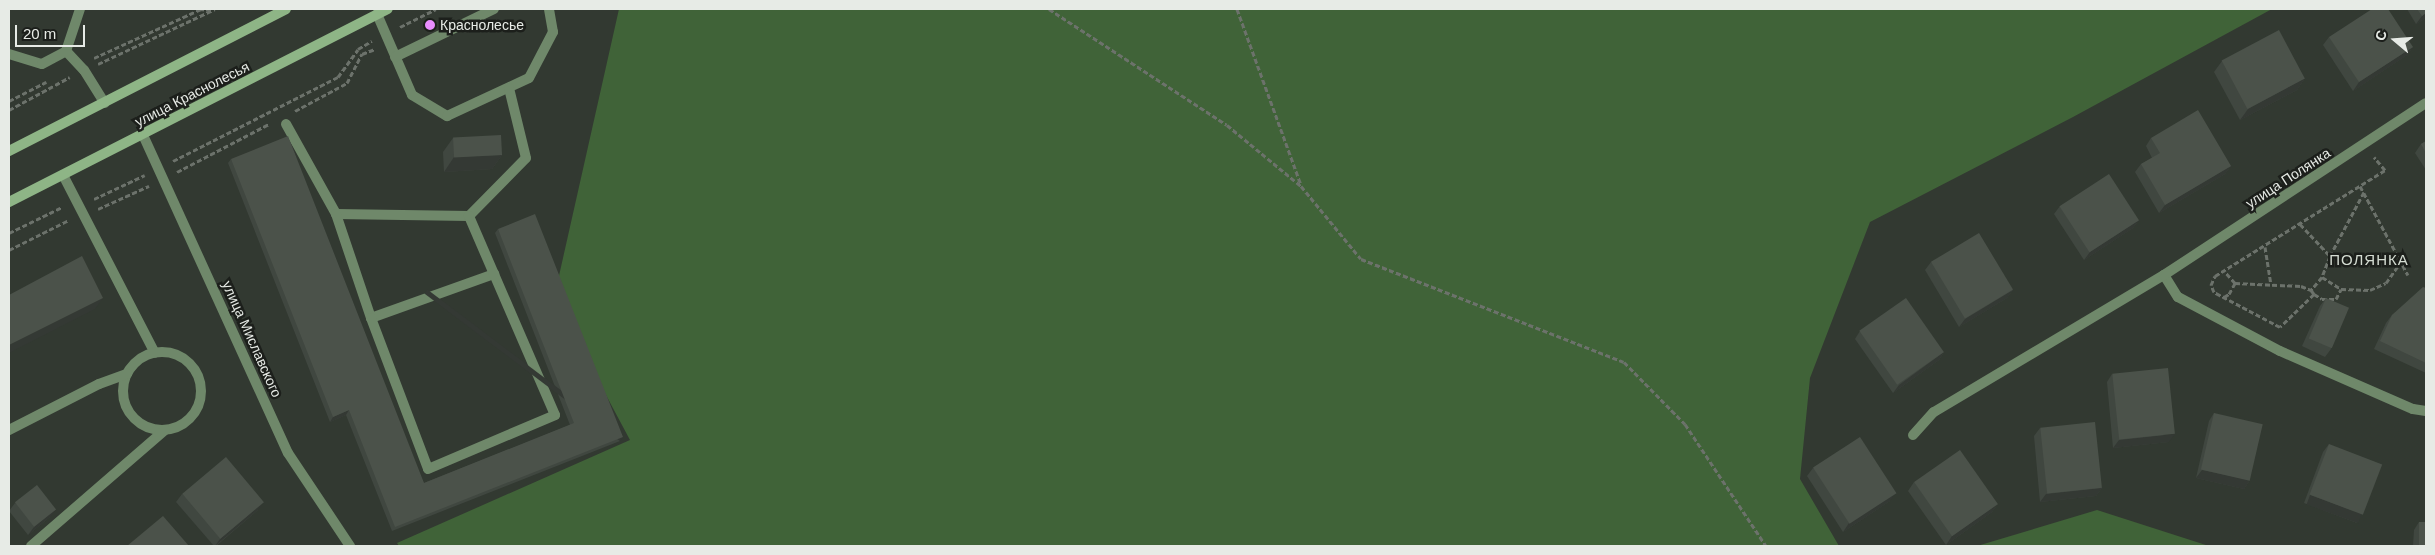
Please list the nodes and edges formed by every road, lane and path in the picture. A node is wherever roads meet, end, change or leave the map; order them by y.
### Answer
1 (80, 9) edge
2 (200, 9) edge
3 (214, 9) edge
4 (286, 9) edge
5 (388, 9) edge
6 (436, 9) edge
7 (494, 9) edge
8 (549, 9) edge
9 (1049, 9) edge
10 (1237, 9) edge
11 (376, 11) edge
12 (386, 34) junction
13 (390, 44) junction
14 (66, 51) junction
15 (9, 54) edge
16 (395, 57) junction
17 (81, 68) junction
18 (52, 78) dead end
19 (509, 88) junction
20 (9, 101) edge
21 (106, 103) junction
22 (2426, 103) edge
23 (9, 110) edge
24 (283, 120) junction
25 (143, 135) junction
26 (2364, 145) junction
27 (9, 151) edge
28 (159, 168) junction
29 (63, 175) junction
30 (165, 178) junction
31 (1301, 186) junction
32 (2360, 186) junction
33 (2364, 192) junction
34 (76, 200) junction
35 (9, 202) edge
36 (83, 213) junction
37 (336, 214) junction
38 (469, 216) junction
39 (2300, 224) junction
40 (9, 234) edge
41 (2265, 247) junction
42 (9, 250) edge
43 (2330, 256) junction
44 (2400, 263) junction
45 (2225, 272) junction
46 (494, 274) junction
47 (2164, 274) junction
48 (2408, 275) dead end
49 (2322, 277) junction
50 (2235, 283) junction
51 (2271, 284) junction
52 (2341, 289) junction
53 (2311, 290) junction
54 (2314, 294) junction
55 (2223, 297) junction
56 (371, 318) junction
57 (155, 353) junction
58 (127, 374) junction
59 (2426, 411) edge
60 (9, 430) edge
61 (165, 430) junction
62 (1913, 435) dead end
63 (31, 546) edge
64 (350, 546) edge
65 (1766, 546) edge

1 - 14 street
2 - 3 path
2 - 17 path
3 - 17 path
4 - 21 street
5 - 11 street, улица Краснолесья
6 - 12 path
7 - 16 street
8 - 19 street
9 - 31 path
10 - 31 path
11 - 12 street
11 - 25 street, улица Краснолесья
12 - 13 street
12 - 28 path
13 - 16 street
13 - 24 path
14 - 15 street
14 - 17 street
16 - 19 street
17 - 21 street
17 - 23 path
18 - 20 path
19 - 38 street
21 - 27 street
22 - 26 street, улица Полянка
24 - 30 path
24 - 37 street
25 - 28 street, улица Миславского
25 - 29 street, улица Краснолесья
26 - 32 path
26 - 47 street, улица Полянка
28 - 30 street, улица Миславского
28 - 34 path
29 - 34 street
29 - 35 street, улица Краснолесья
30 - 36 path
30 - 64 street, улица Миславского
31 - 65 path
32 - 33 path
32 - 39 path
33 - 43 path
33 - 44 path
34 - 36 street
34 - 40 path
36 - 42 path
36 - 57 street
37 - 38 street
37 - 56 street
38 - 46 street
39 - 41 path
39 - 43 path
41 - 45 path
41 - 51 path
43 - 49 path
44 - 48 path
44 - 52 path
45 - 50 path
45 - 55 path
46 - 56 street
46 - 56 street
47 - 59 street
47 - 62 street, улица Полянка
49 - 52 path
49 - 53 path
50 - 51 path
50 - 55 path
51 - 53 path
52 - 54 path
53 - 54 path
54 - 55 path
57 - 58 street
57 - 61 street
58 - 60 street
58 - 61 street
61 - 63 street

